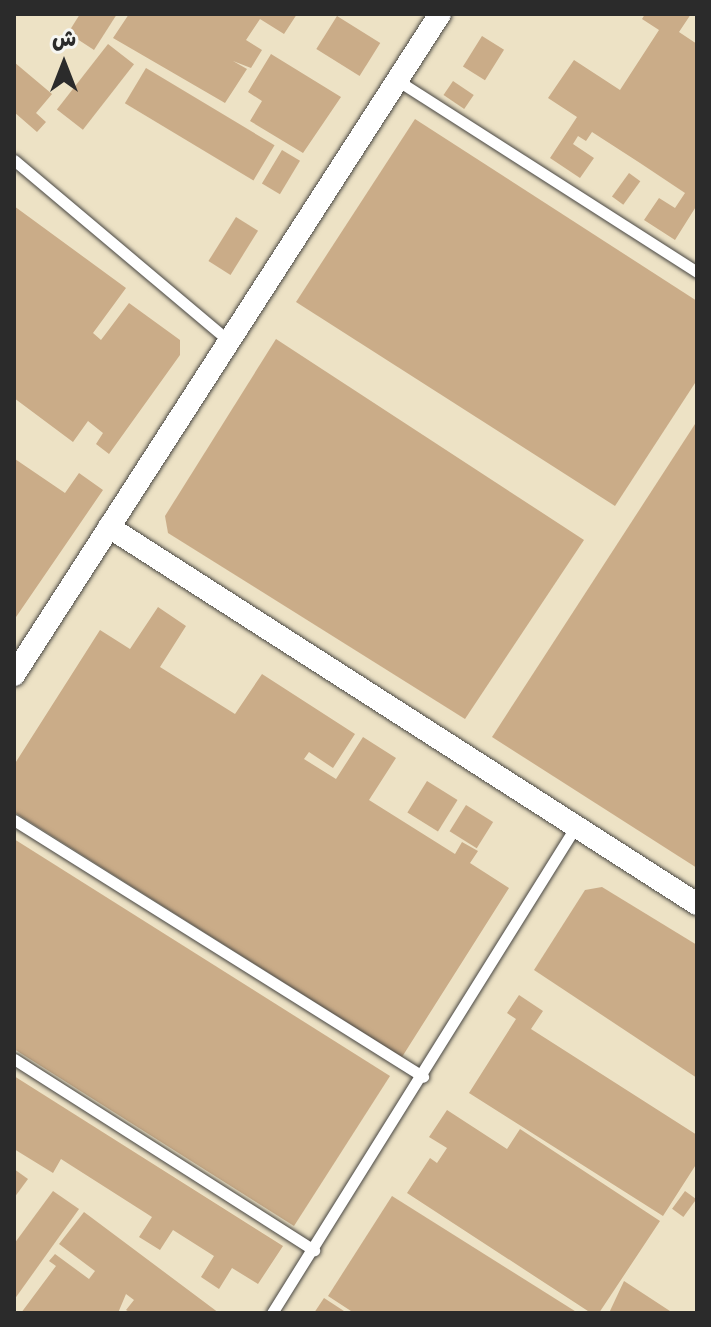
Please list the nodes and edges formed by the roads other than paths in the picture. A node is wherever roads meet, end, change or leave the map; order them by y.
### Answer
1 (440, 14) edge
2 (397, 80) junction
3 (14, 160) edge
4 (697, 272) edge
5 (228, 340) junction
6 (109, 527) junction
7 (14, 675) edge
8 (14, 820) edge
9 (576, 826) junction
10 (697, 904) edge
11 (14, 1059) edge
12 (423, 1077) junction
13 (314, 1250) junction
14 (272, 1313) edge

1 - 2 street
2 - 4 lane
2 - 5 street
3 - 5 lane
5 - 6 street
6 - 7 street
6 - 9 street
8 - 12 lane
9 - 10 street
9 - 12 lane
11 - 13 lane
12 - 13 lane
13 - 14 lane

